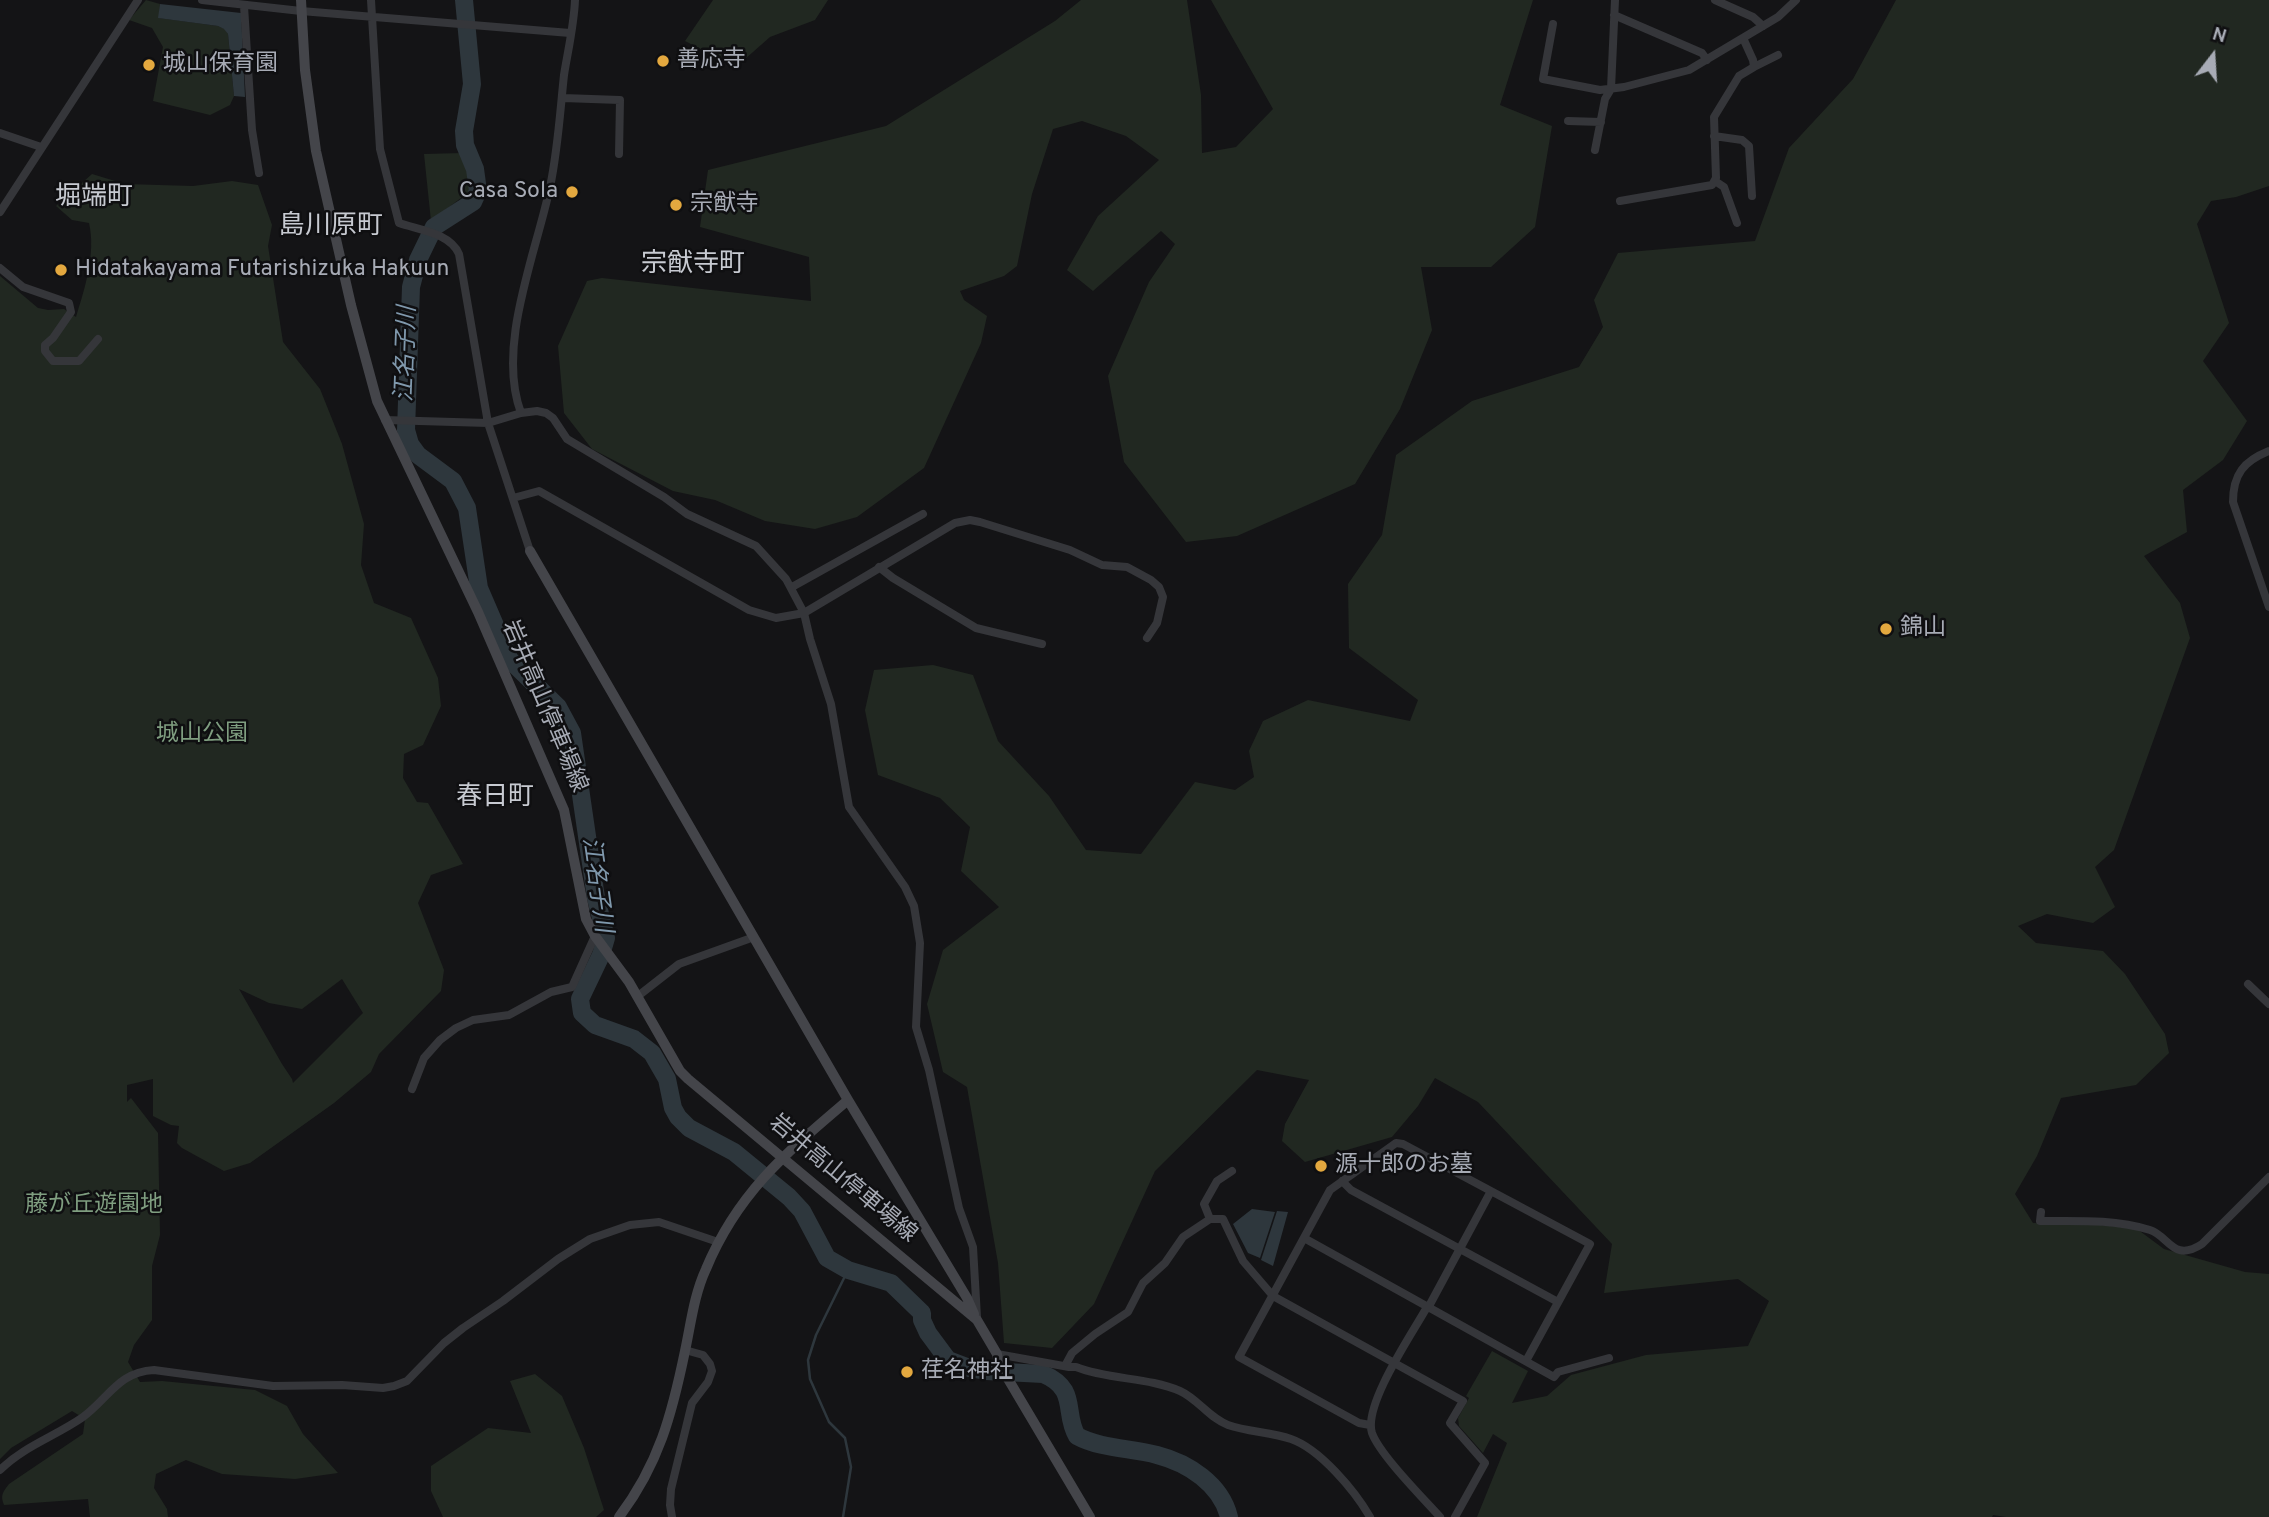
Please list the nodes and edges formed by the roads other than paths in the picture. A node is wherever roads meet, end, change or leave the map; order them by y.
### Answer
1 (138, 0) edge
2 (202, 0) edge
3 (371, 0) edge
4 (575, 0) edge
5 (1615, 0) edge
6 (1715, 0) edge
7 (1797, 0) edge
8 (244, 6) junction
9 (301, 6) edge
10 (372, 15) junction
11 (1615, 15) junction
12 (1553, 24) dead end
13 (1763, 26) junction
14 (570, 33) junction
15 (1743, 38) junction
16 (1778, 55) dead end
17 (1707, 60) junction
18 (1754, 67) junction
19 (1611, 89) junction
20 (563, 99) junction
21 (1567, 121) dead end
22 (1601, 122) junction
23 (0, 133) edge
24 (1714, 136) junction
25 (41, 147) junction
26 (1595, 150) dead end
27 (619, 154) dead end
28 (259, 173) dead end
29 (1715, 181) junction
30 (1752, 196) dead end
31 (1620, 201) dead end
32 (0, 212) edge
33 (1737, 223) dead end
34 (0, 268) edge
35 (98, 340) dead end
36 (521, 413) junction
37 (385, 420) junction
38 (488, 423) junction
39 (2269, 452) edge
40 (513, 498) junction
41 (923, 514) dead end
42 (530, 551) joint
43 (878, 567) junction
44 (792, 587) junction
45 (2269, 607) edge
46 (804, 613) junction
47 (1147, 638) dead end
48 (1042, 644) dead end
49 (596, 937) junction
50 (754, 937) junction
51 (2248, 984) dead end
52 (638, 996) junction
53 (2269, 1004) edge
54 (412, 1089) dead end
55 (848, 1100) junction
56 (782, 1157) junction
57 (1232, 1171) dead end
58 (2269, 1177) edge
59 (1342, 1181) junction
60 (1491, 1191) junction
61 (2041, 1212) dead end
62 (1210, 1219) junction
63 (1304, 1238) junction
64 (718, 1242) junction
65 (1460, 1249) junction
66 (1273, 1296) junction
67 (1558, 1302) junction
68 (1427, 1307) junction
69 (977, 1320) junction
70 (685, 1350) junction
71 (998, 1358) junction
72 (1609, 1358) dead end
73 (1526, 1362) junction
74 (1395, 1364) junction
75 (1065, 1366) junction
76 (1370, 1425) junction
77 (0, 1470) edge
78 (619, 1517) edge
79 (672, 1517) edge
80 (1090, 1517) edge
81 (1370, 1517) edge
82 (1440, 1517) edge
83 (1455, 1517) edge

1 - 25 street
2 - 8 street
3 - 10 street
4 - 14 street
5 - 11 street
6 - 13 street
7 - 13 street
8 - 9 street
8 - 28 street
9 - 10 street
9 - 37 main road, 岩井高山停車場線
10 - 14 street
10 - 38 street
11 - 17 street
11 - 19 street
12 - 19 street
13 - 15 street
14 - 20 street
15 - 17 street
15 - 18 street
16 - 18 street
17 - 19 street
18 - 24 street
19 - 22 street
20 - 27 street
20 - 36 street
21 - 22 street
22 - 26 street
23 - 25 street
24 - 29 street
24 - 30 street
25 - 32 street
29 - 31 street
29 - 33 street
34 - 35 street
36 - 38 street
36 - 44 street
37 - 38 street
37 - 49 main road, 岩井高山停車場線
38 - 40 street
39 - 45 street
40 - 42 street
40 - 46 street
41 - 44 street
42 - 50 main road
43 - 46 street
43 - 47 street
43 - 48 street
44 - 46 street
46 - 69 street
49 - 52 main road, 岩井高山停車場線
49 - 54 street
50 - 52 street
50 - 55 main road
51 - 53 street
52 - 56 main road, 岩井高山停車場線
55 - 56 main road
55 - 69 main road
56 - 64 main road
56 - 69 main road, 岩井高山停車場線
57 - 62 street
58 - 61 street
59 - 60 street
59 - 63 street
59 - 65 street
60 - 65 street
60 - 67 street
62 - 66 street
62 - 75 street
63 - 66 street
63 - 68 street
64 - 70 main road
64 - 77 street
65 - 67 street
65 - 68 street
66 - 74 street
66 - 76 street
67 - 73 street
68 - 73 street
68 - 74 street
69 - 71 main road, 岩井高山停車場線
70 - 78 main road
70 - 79 street
71 - 75 street
71 - 80 main road, 岩井高山停車場線
72 - 73 street
74 - 76 street
74 - 83 street
75 - 81 street
76 - 82 street

